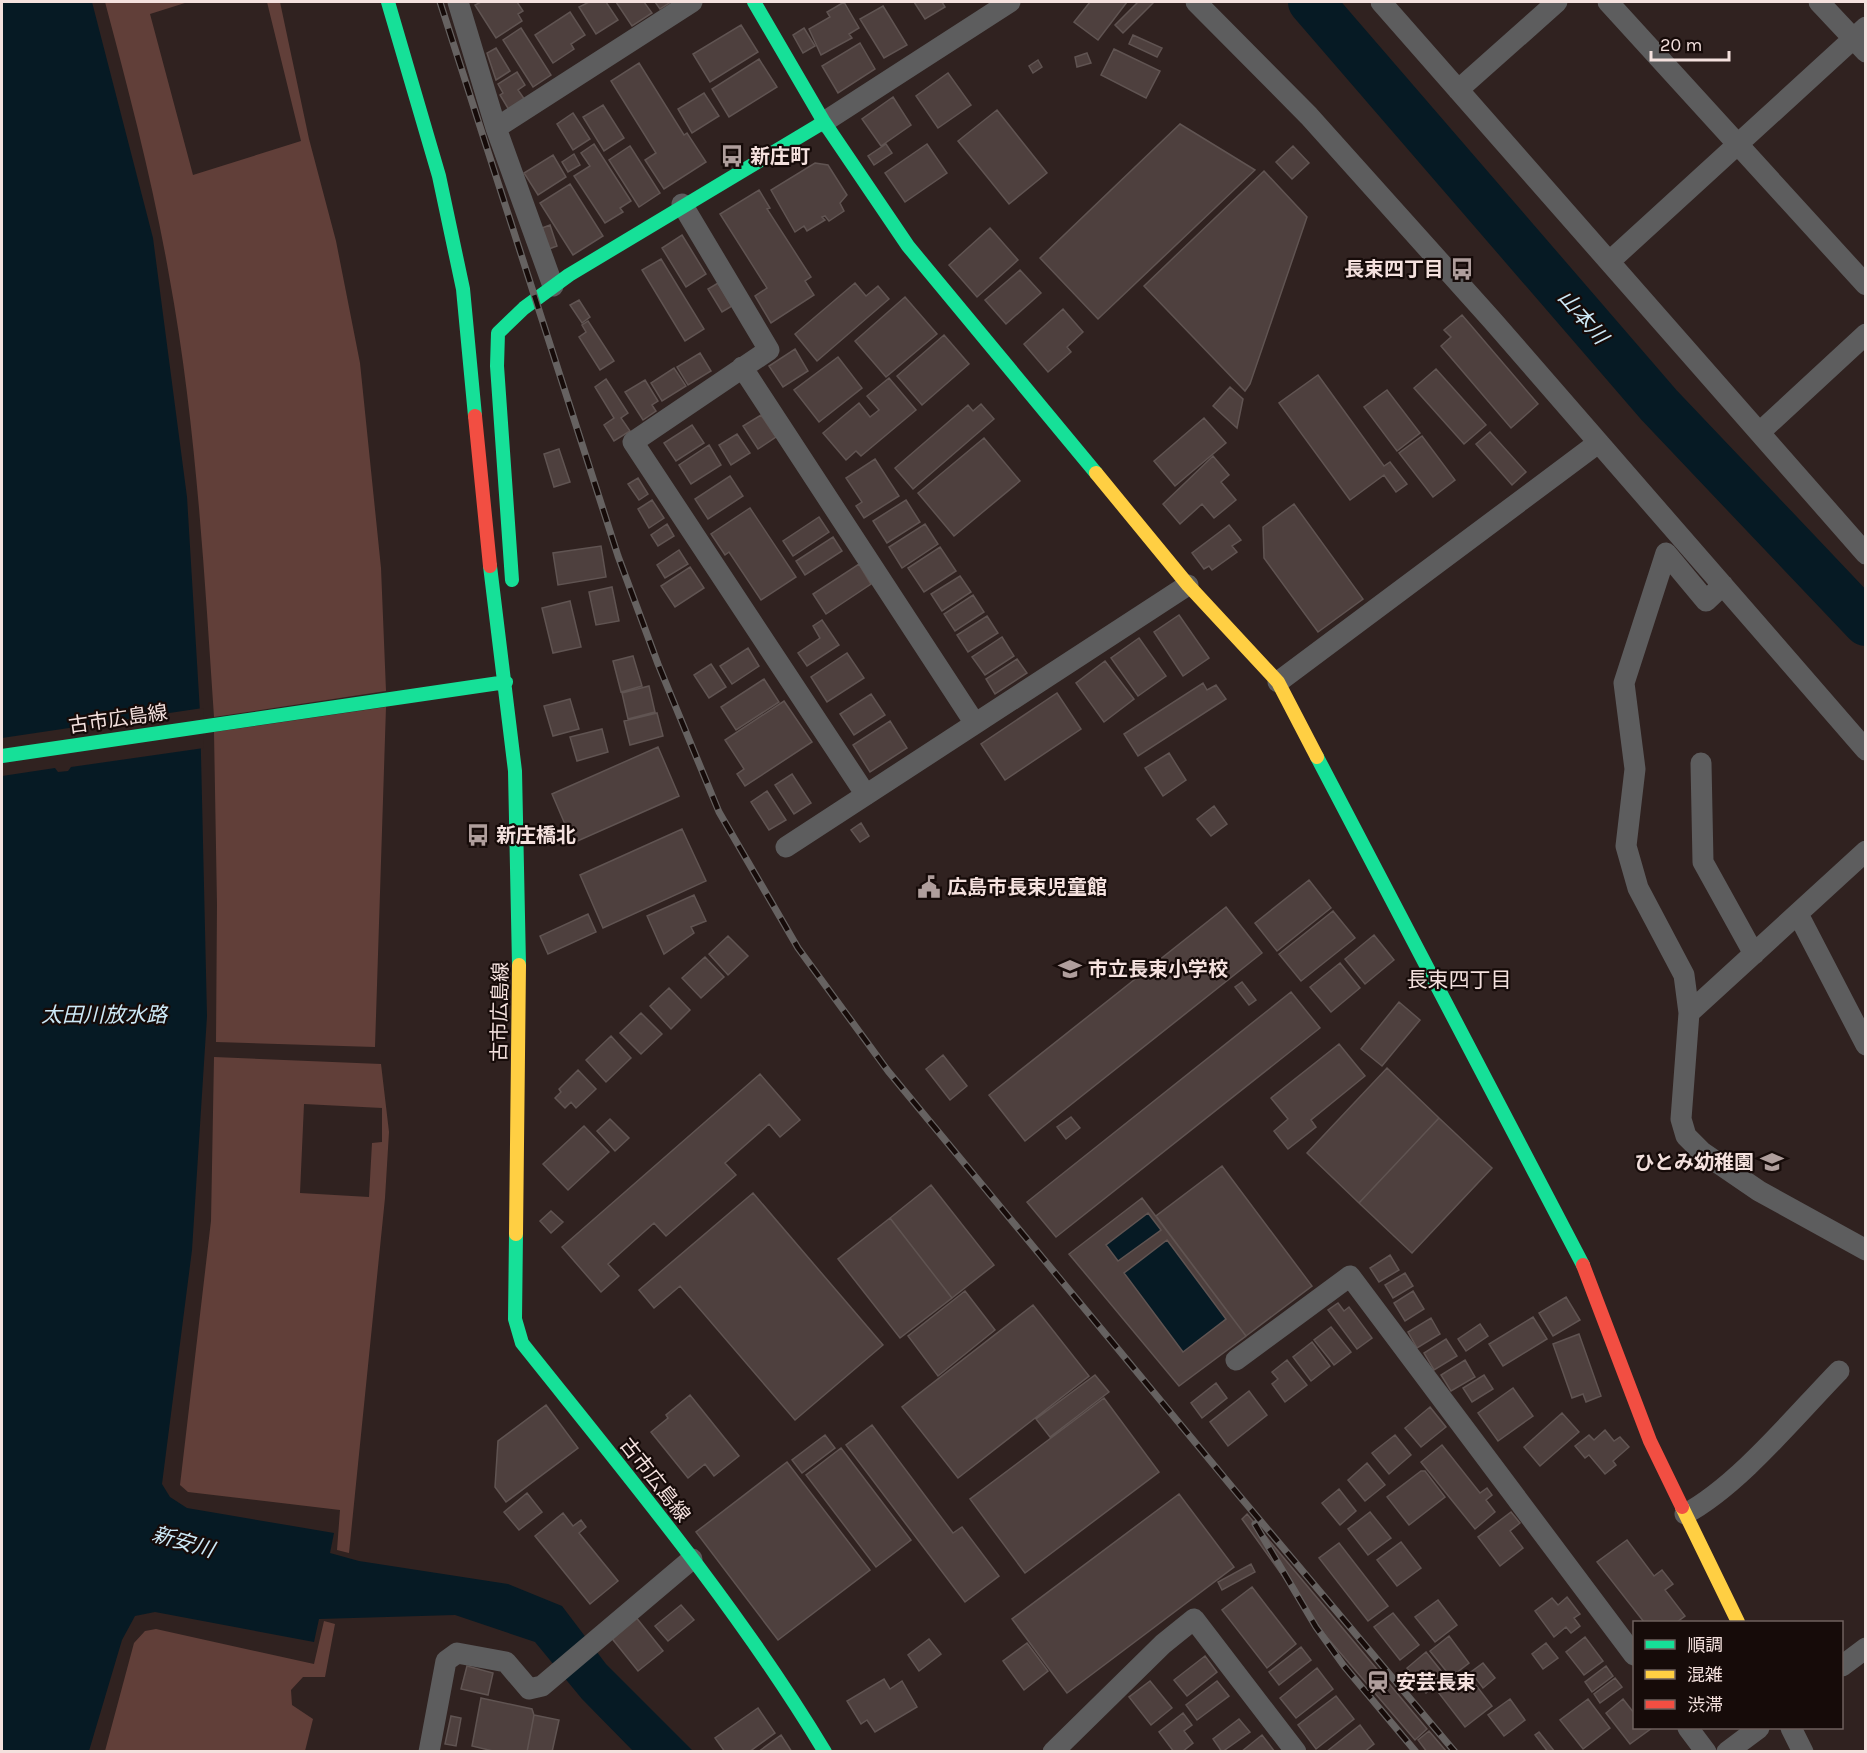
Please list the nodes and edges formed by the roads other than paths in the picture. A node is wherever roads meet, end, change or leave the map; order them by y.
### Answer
1 (388, 2) edge
2 (458, 2) edge
3 (692, 2) edge
4 (754, 2) edge
5 (1010, 2) edge
6 (1196, 2) edge
7 (1380, 2) edge
8 (1557, 2) edge
9 (1608, 2) edge
10 (1819, 2) edge
11 (1861, 40) edge
12 (1458, 90) junction
13 (824, 122) junction
14 (496, 128) junction
15 (1738, 144) junction
16 (682, 204) junction
17 (1611, 261) junction
18 (1866, 285) edge
19 (552, 286) junction
20 (1866, 334) edge
21 (742, 368) junction
22 (1760, 432) junction
23 (1598, 443) junction
24 (1866, 554) edge
25 (1188, 585) junction
26 (1723, 585) junction
27 (513, 595) dead end
28 (512, 624) dead end
29 (506, 682) junction
30 (1278, 682) junction
31 (974, 722) junction
32 (1866, 750) edge
33 (2, 756) edge
34 (1701, 764) dead end
35 (866, 795) junction
36 (786, 848) dead end
37 (1866, 851) edge
38 (1798, 914) junction
39 (1754, 954) junction
40 (1689, 1013) junction
41 (1866, 1045) edge
42 (1866, 1250) edge
43 (1236, 1360) dead end
44 (1839, 1371) dead end
45 (1685, 1514) junction
46 (692, 1559) junction
47 (1737, 1621) edge
48 (1866, 1648) edge
49 (1633, 1652) edge
50 (1843, 1665) edge
51 (1690, 1729) edge
52 (1758, 1729) edge
53 (1792, 1729) edge
54 (429, 1752) edge
55 (825, 1752) edge
56 (1053, 1752) edge
57 (1296, 1752) edge
58 (1706, 1752) edge
59 (1727, 1752) edge
60 (1803, 1752) edge

1 - 29 street
2 - 14 street
3 - 14 street
4 - 13 street
5 - 13 street
6 - 23 street
7 - 12 street
8 - 12 street
9 - 15 street
10 - 11 street
11 - 15 street
12 - 17 street
13 - 16 street
13 - 25 street
14 - 19 street
15 - 17 street
15 - 18 street
16 - 19 street
16 - 21 street
17 - 22 street
19 - 27 street
20 - 22 street
21 - 31 street
21 - 35 street
22 - 24 street
23 - 26 street
23 - 30 street
25 - 30 street
25 - 31 street
26 - 32 street
26 - 40 street
28 - 29 street
29 - 33 street, 古市広島線
29 - 46 street, 古市広島線
30 - 45 street
31 - 35 street
34 - 39 street
35 - 36 street
37 - 38 street
38 - 39 street
38 - 41 street
39 - 40 street
40 - 42 street
43 - 49 street
44 - 45 street
45 - 47 street
46 - 54 street
46 - 55 street, 古市広島線
48 - 50 street
51 - 58 street
52 - 59 street
53 - 60 street
56 - 57 street

